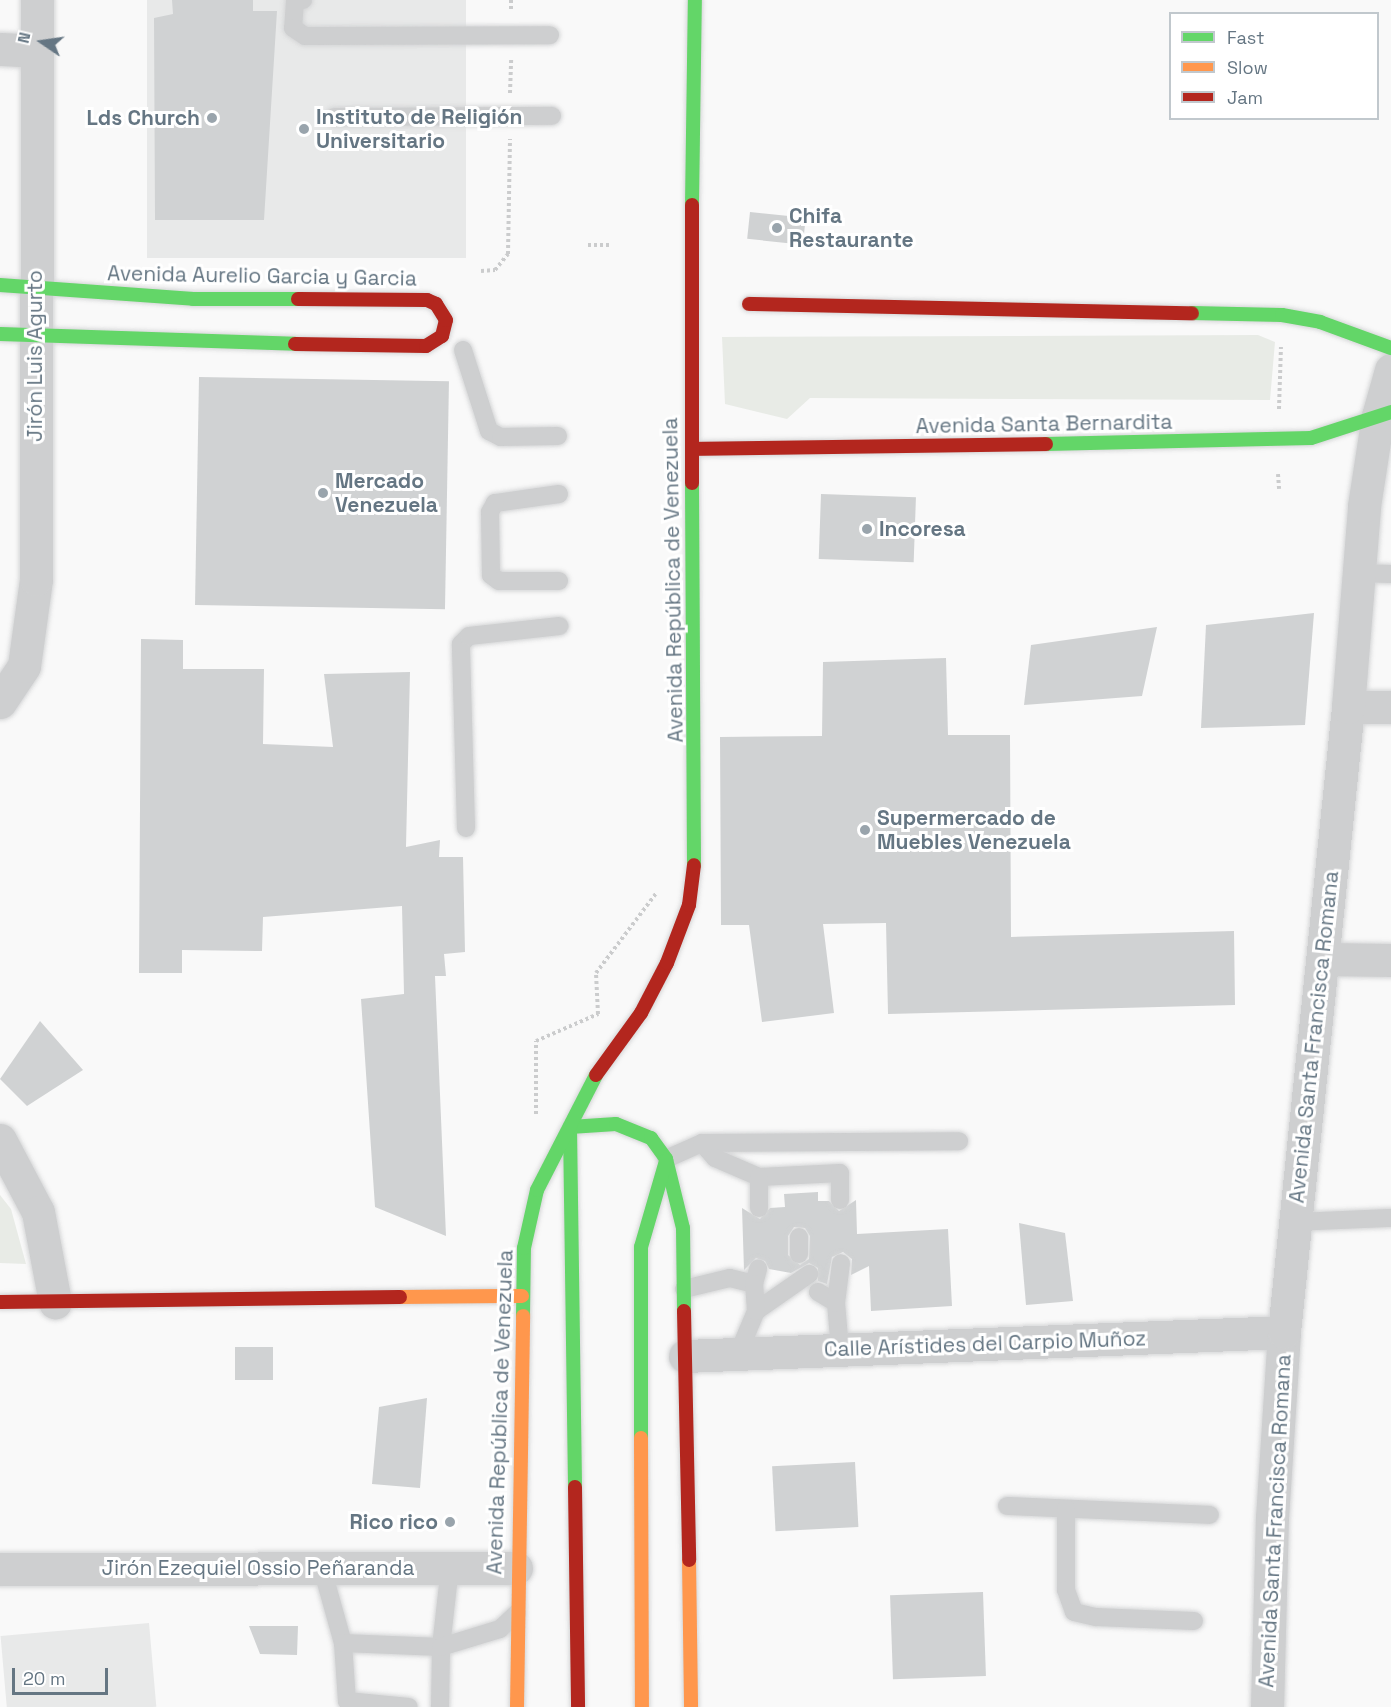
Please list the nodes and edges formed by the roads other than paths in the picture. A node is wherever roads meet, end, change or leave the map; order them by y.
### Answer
1 (37, 0) edge
2 (303, 0) edge
3 (695, 0) edge
4 (549, 35) dead end
5 (0, 49) edge
6 (36, 51) junction
7 (552, 116) dead end
8 (334, 117) dead end
9 (0, 285) edge
10 (35, 288) junction
11 (749, 304) dead end
12 (0, 334) edge
13 (35, 336) junction
14 (1391, 348) edge
15 (463, 350) dead end
16 (1391, 370) edge
17 (1384, 414) edge
18 (558, 436) dead end
19 (693, 449) junction
20 (559, 494) dead end
21 (1359, 573) junction
22 (1391, 574) edge
23 (559, 581) dead end
24 (559, 626) dead end
25 (0, 702) edge
26 (1348, 707) junction
27 (1391, 707) edge
28 (466, 828) dead end
29 (1323, 959) junction
30 (1391, 960) edge
31 (570, 1127) junction
32 (0, 1140) edge
33 (959, 1141) dead end
34 (702, 1143) junction
35 (666, 1160) junction
36 (759, 1177) junction
37 (840, 1200) dead end
38 (759, 1208) dead end
39 (1391, 1218) edge
40 (1295, 1221) junction
41 (841, 1263) dead end
42 (809, 1274) dead end
43 (684, 1289) junction
44 (818, 1292) dead end
45 (522, 1296) junction
46 (0, 1302) edge
47 (55, 1302) junction
48 (836, 1303) junction
49 (756, 1311) junction
50 (1284, 1332) junction
51 (840, 1350) junction
52 (738, 1354) junction
53 (685, 1356) junction
54 (1007, 1506) dead end
55 (1066, 1509) junction
56 (1210, 1515) dead end
57 (450, 1567) junction
58 (322, 1568) junction
59 (516, 1568) junction
60 (0, 1569) edge
61 (517, 1613) junction
62 (1194, 1621) dead end
63 (343, 1643) junction
64 (441, 1647) junction
65 (409, 1707) edge
66 (440, 1707) edge
67 (517, 1707) edge
68 (578, 1707) edge
69 (642, 1707) edge
70 (691, 1707) edge
71 (1267, 1707) edge

1 - 6 street, Jirón Luis Agurto
2 - 4 lane
3 - 19 main road, Avenida República de Venezuela
5 - 6 street
6 - 10 street, Jirón Luis Agurto
7 - 8 lane
9 - 10 main road, Avenida Aurelio Garcia y Garcia
10 - 13 street, Jirón Luis Agurto
10 - 13 main road, Avenida Aurelio Garcia y Garcia
11 - 14 main road
12 - 13 main road, Avenida Aurelio Garcia y Garcia
13 - 25 street, Jirón Luis Agurto
15 - 18 lane
16 - 17 street, Avenida Santa Francisca Romana
17 - 19 main road, Avenida Santa Bernardita
17 - 21 street, Avenida Santa Francisca Romana
19 - 31 main road, Avenida República de Venezuela
20 - 23 lane
21 - 22 lane
21 - 26 street, Avenida Santa Francisca Romana
24 - 28 lane
26 - 27 street
26 - 29 street, Avenida Santa Francisca Romana
29 - 30 street
29 - 40 street, Avenida Santa Francisca Romana
31 - 35 main road
31 - 45 main road, Avenida República de Venezuela
31 - 68 main road, Avenida República de Venezuela
32 - 47 street
33 - 34 lane
34 - 35 lane
34 - 36 lane
35 - 43 main road
35 - 69 main road
36 - 37 lane
36 - 38 lane
39 - 40 lane
40 - 50 street, Avenida Santa Francisca Romana
41 - 48 lane
42 - 49 lane
43 - 49 lane
43 - 53 main road
44 - 48 lane
45 - 47 main road
45 - 59 main road, Avenida República de Venezuela
46 - 47 main road
48 - 51 lane
49 - 52 lane
50 - 51 street, Calle Arístides del Carpio Muñoz
50 - 71 street, Avenida Santa Francisca Romana
51 - 52 street, Calle Arístides del Carpio Muñoz
52 - 53 street, Calle Arístides del Carpio Muñoz
53 - 70 main road
54 - 55 lane
55 - 56 lane
55 - 62 lane
57 - 58 street, Jirón Ezequiel Ossio Peñaranda
57 - 59 street, Jirón Ezequiel Ossio Peñaranda
57 - 64 lane
58 - 60 street, Jirón Ezequiel Ossio Peñaranda
58 - 63 lane
59 - 61 main road, Avenida República de Venezuela
61 - 64 lane
61 - 67 main road, Avenida República de Venezuela
63 - 64 lane
63 - 65 lane
64 - 66 lane

